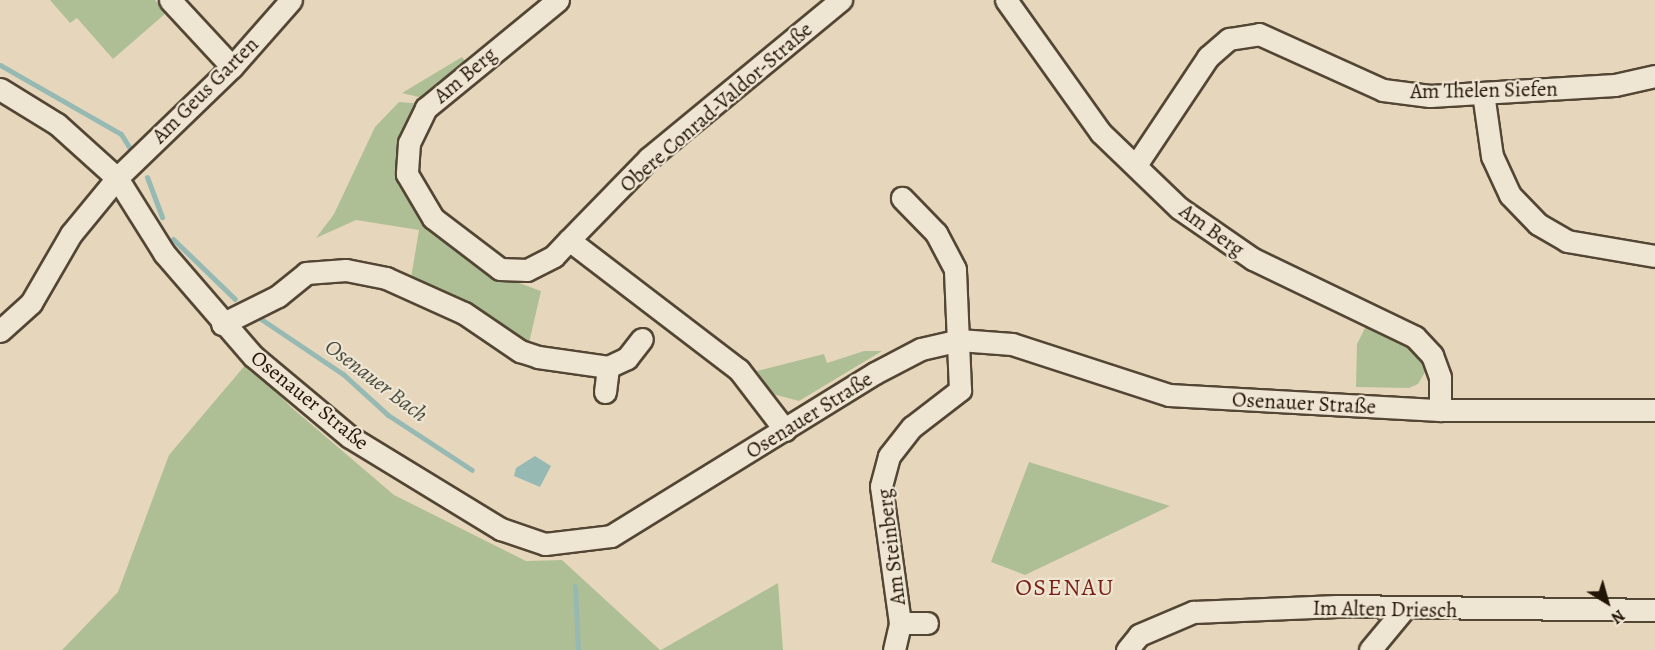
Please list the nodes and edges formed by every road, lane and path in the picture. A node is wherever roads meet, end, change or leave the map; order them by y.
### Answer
1 (170, 0) edge
2 (291, 0) edge
3 (558, 0) edge
4 (841, 0) edge
5 (1006, 0) edge
6 (232, 67) junction
7 (1655, 76) edge
8 (0, 89) edge
9 (1483, 93) junction
10 (1136, 165) junction
11 (117, 178) junction
12 (902, 198) dead end
13 (569, 240) junction
14 (1655, 256) edge
15 (222, 324) junction
16 (0, 331) edge
17 (642, 339) dead end
18 (959, 340) junction
19 (608, 367) junction
20 (605, 392) dead end
21 (1440, 410) junction
22 (1655, 410) edge
23 (785, 430) junction
24 (1404, 609) junction
25 (1655, 610) edge
26 (900, 623) junction
27 (927, 623) dead end
28 (894, 650) edge
29 (1127, 650) edge
30 (1370, 650) edge

1 - 6 street
2 - 6 street, Am Geus Garten
3 - 13 street, Am Berg
4 - 13 street, Obere Conrad-Valdor-Straße
5 - 10 street, Am Berg
6 - 11 street, Am Geus Garten
7 - 9 street, Am Thelen Siefen
8 - 11 street, Osenauer Straße
9 - 10 street, Am Thelen Siefen
9 - 14 street
10 - 21 street, Am Berg
11 - 15 street, Osenauer Straße
11 - 16 street
12 - 18 street, Am Steinberg
13 - 23 street
15 - 19 street
15 - 23 street, Osenauer Straße
17 - 19 street
18 - 21 street, Osenauer Straße
18 - 23 street, Osenauer Straße
18 - 26 street, Am Steinberg
19 - 20 street
21 - 22 street, Osenauer Straße
24 - 25 street, Im Alten Driesch
24 - 29 street, Im Alten Driesch
24 - 30 street
26 - 27 street, Am Steinberg
26 - 28 street, Am Steinberg

